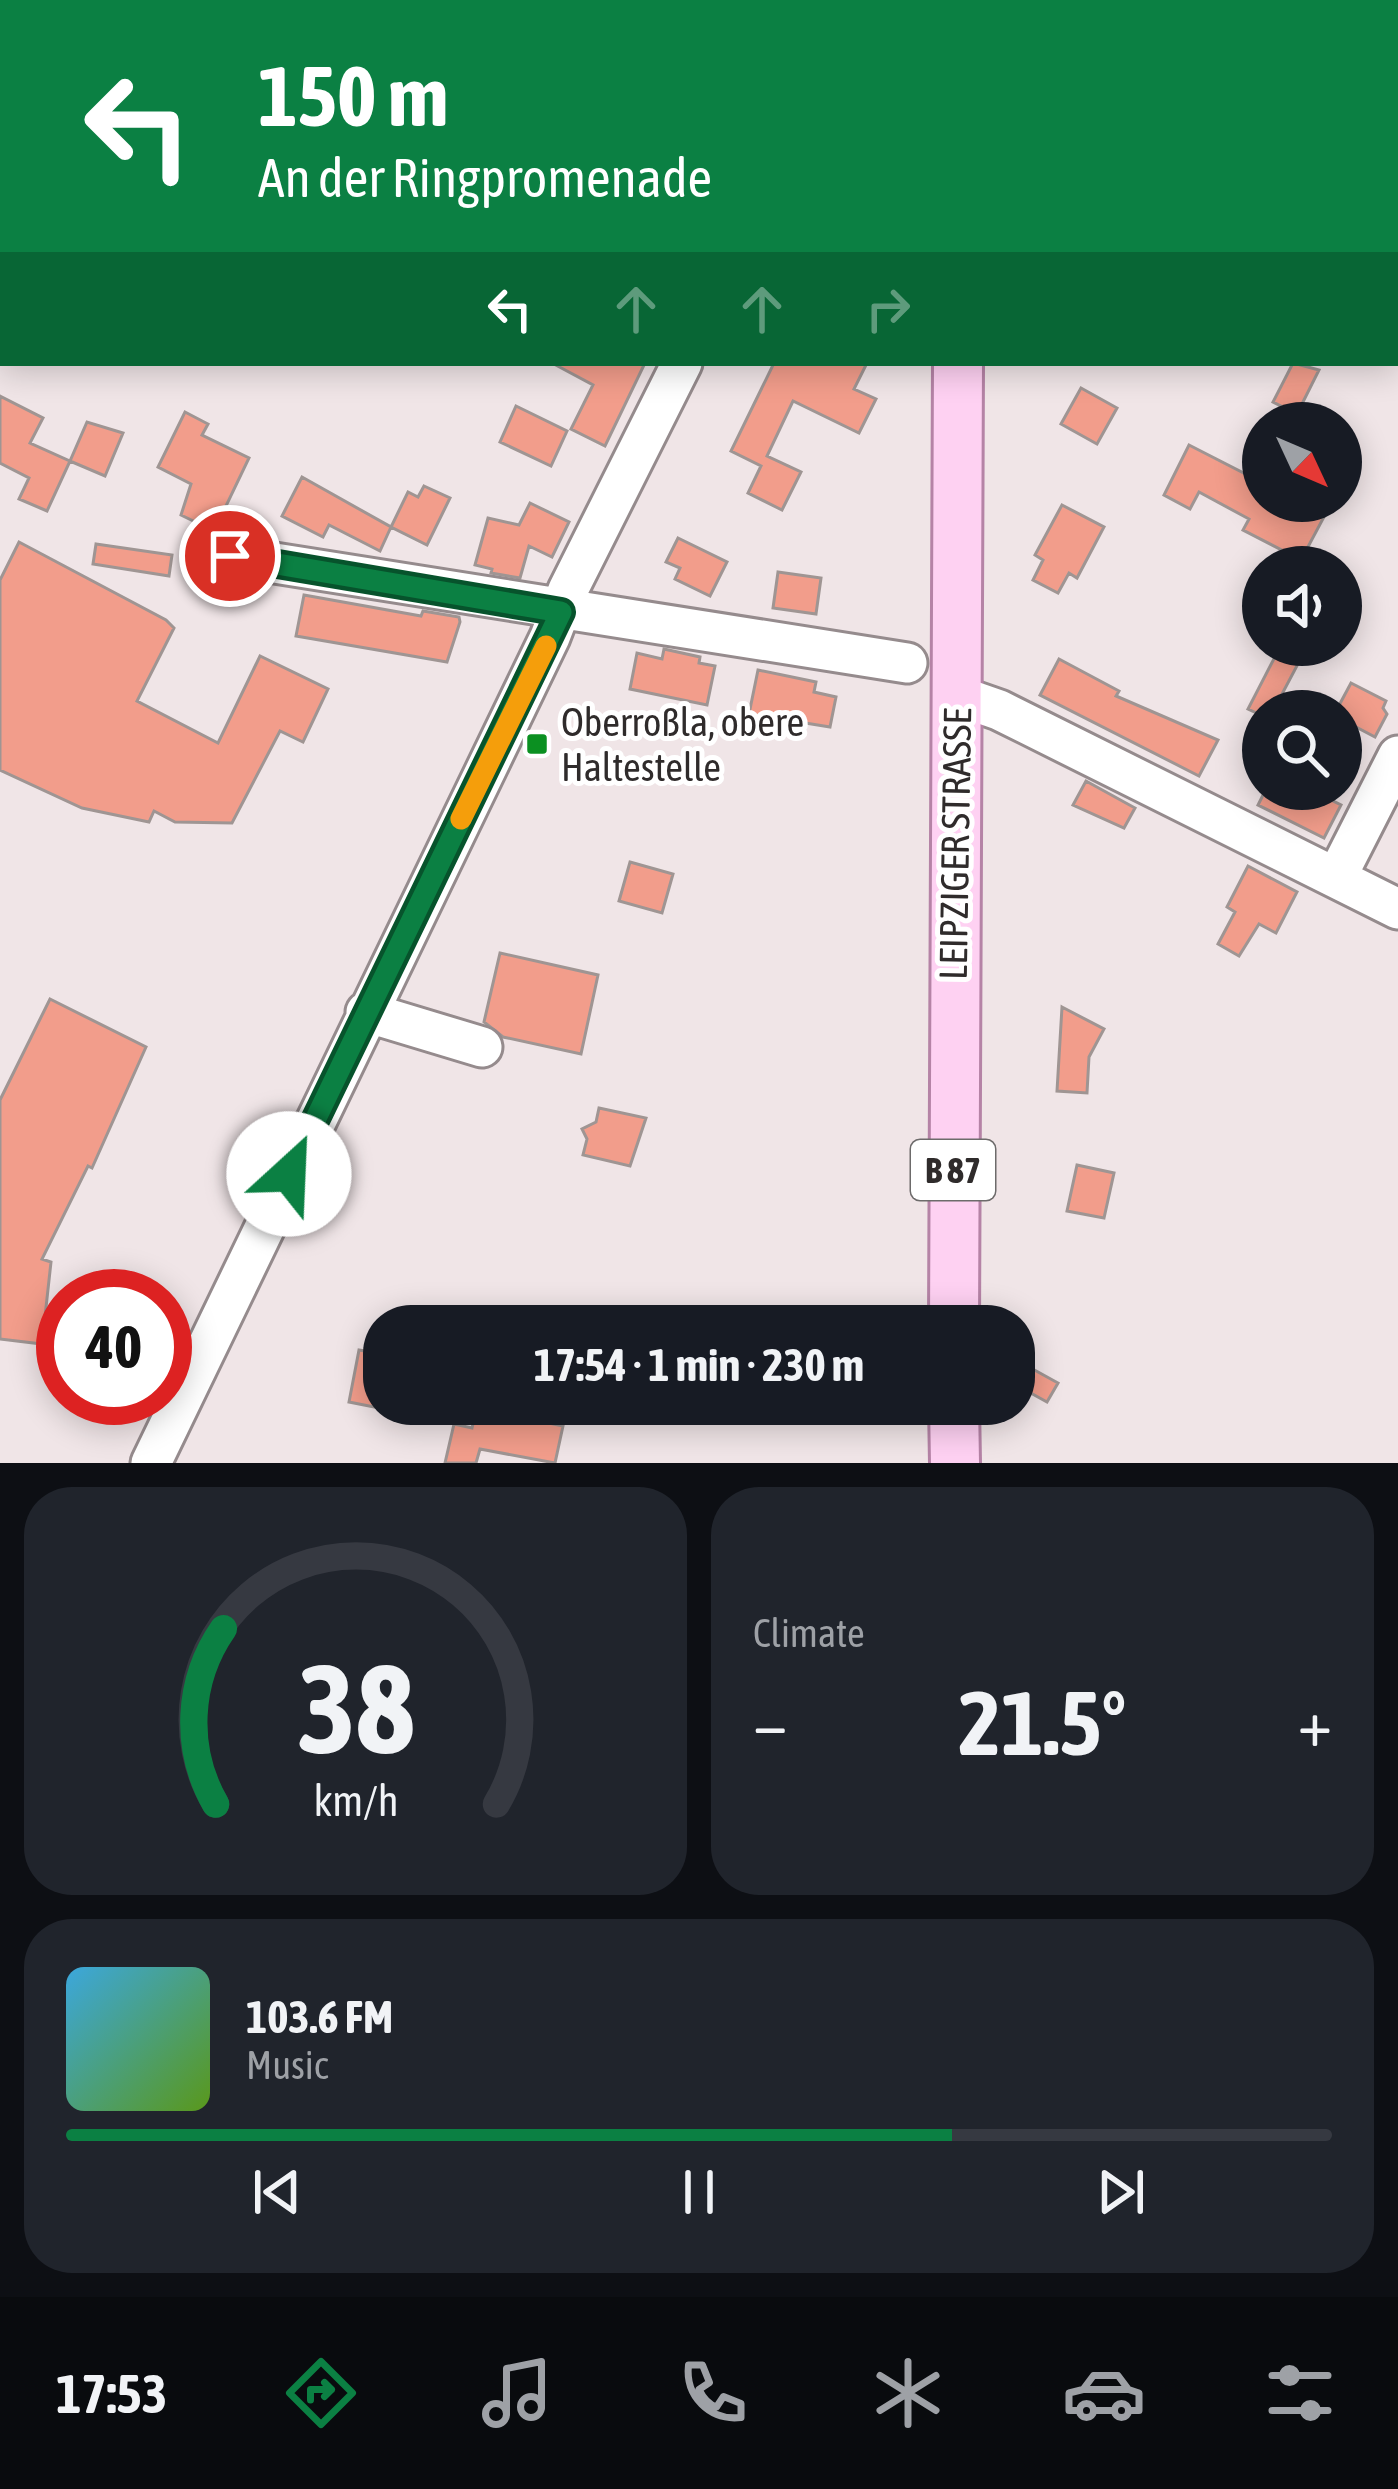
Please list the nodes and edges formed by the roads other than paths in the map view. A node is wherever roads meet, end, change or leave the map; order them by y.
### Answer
1 (681, 366) edge
2 (958, 366) edge
3 (230, 556) dead end
4 (561, 612) junction
5 (907, 663) dead end
6 (956, 694) junction
7 (1398, 756) edge
8 (1336, 878) junction
9 (1398, 909) edge
10 (366, 1012) junction
11 (482, 1047) dead end
12 (954, 1305) edge
13 (954, 1425) edge
14 (151, 1463) edge
15 (955, 1463) edge

1 - 4 street
2 - 6 main road, LEIPZIGER STRASSE / B 87
3 - 4 street
4 - 5 street
4 - 10 street
6 - 8 street
6 - 12 main road, LEIPZIGER STRASSE / B 87
7 - 8 street
8 - 9 street
10 - 11 street
10 - 14 street
13 - 15 main road

